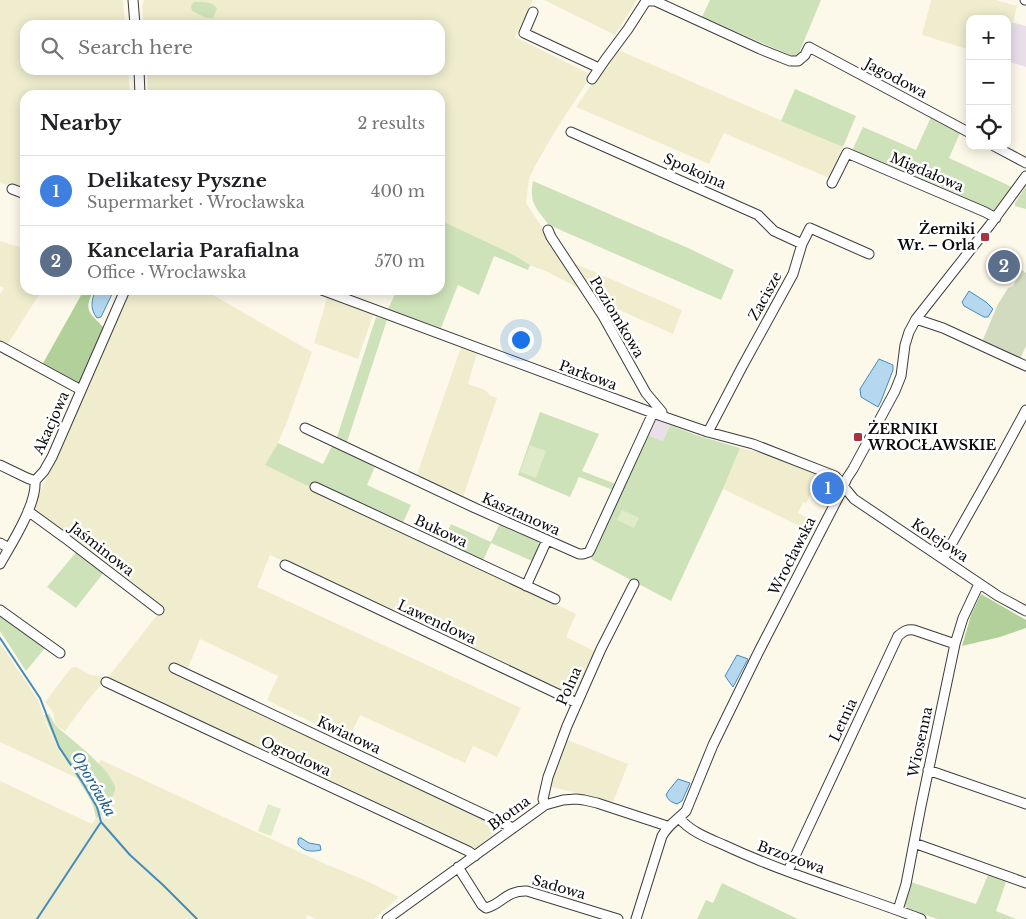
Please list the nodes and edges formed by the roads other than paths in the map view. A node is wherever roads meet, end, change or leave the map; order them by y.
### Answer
1 (133, 0) edge
2 (533, 12) dead end
3 (135, 20) edge
4 (599, 68) junction
5 (139, 75) edge
6 (592, 80) dead end
7 (140, 90) edge
8 (966, 131) edge
9 (571, 132) dead end
10 (1002, 150) edge
11 (1026, 163) edge
12 (1026, 176) edge
13 (832, 183) dead end
14 (12, 190) dead end
15 (20, 192) edge
16 (996, 218) junction
17 (548, 230) dead end
18 (802, 244) junction
19 (870, 254) dead end
20 (123, 295) edge
21 (335, 295) edge
22 (916, 319) junction
23 (0, 346) edge
24 (1026, 366) edge
25 (81, 390) junction
26 (1026, 410) edge
27 (657, 415) junction
28 (305, 428) dead end
29 (708, 432) junction
30 (0, 465) edge
31 (35, 480) junction
32 (843, 486) junction
33 (315, 487) dead end
34 (28, 511) junction
35 (547, 540) junction
36 (0, 543) edge
37 (9, 548) junction
38 (943, 559) junction
39 (0, 564) edge
40 (285, 565) dead end
41 (634, 584) dead end
42 (980, 584) junction
43 (526, 586) junction
44 (555, 599) dead end
45 (0, 610) edge
46 (159, 610) dead end
47 (1026, 611) edge
48 (955, 644) junction
49 (60, 653) dead end
50 (174, 668) dead end
51 (106, 682) dead end
52 (577, 703) junction
53 (928, 770) junction
54 (1026, 804) edge
55 (545, 805) junction
56 (679, 818) junction
57 (667, 826) junction
58 (513, 828) junction
59 (914, 843) junction
60 (475, 856) junction
61 (458, 867) junction
62 (788, 871) junction
63 (1026, 883) edge
64 (900, 915) edge
65 (387, 919) edge
66 (618, 919) edge
67 (636, 919) edge
68 (921, 919) edge

1 - 3 street
2 - 4 street
4 - 6 street
4 - 8 street, Jagodowa
5 - 7 street
9 - 18 street, Spokojna
10 - 11 street
12 - 16 street, Wrocławska
13 - 16 street, Migdałowa
14 - 15 street
16 - 22 street, Wrocławska
17 - 27 street, Poziomkowa
18 - 19 street
18 - 29 street, Zacisze
20 - 25 street, Akacjowa
21 - 27 street, Parkowa
22 - 24 street
22 - 32 street, Wrocławska
23 - 25 street
25 - 31 street, Akacjowa
26 - 38 street
27 - 29 street, Parkowa
27 - 35 street, Kasztanowa
28 - 35 street, Kasztanowa
29 - 32 street, Parkowa
30 - 31 street
31 - 34 street, Akacjowa
32 - 38 street, Kolejowa
32 - 56 street, Wrocławska
33 - 43 street, Bukowa
34 - 37 street, Akacjowa
34 - 46 street, Jaśminowa
35 - 43 street
36 - 37 street
37 - 39 street, Akacjowa
38 - 42 street, Kolejowa
40 - 52 street, Lawendowa
41 - 52 street, Polna
42 - 47 street, Kolejowa
42 - 48 street, Wiosenna
43 - 44 street, Bukowa
45 - 49 street
48 - 53 street, Wiosenna
48 - 62 street, Letnia
50 - 58 street, Kwiatowa
51 - 60 street, Ogrodowa
52 - 55 street, Polna
53 - 54 street
53 - 59 street, Wiosenna
55 - 57 street, Błotna
55 - 58 street, Błotna
56 - 57 street, Wrocławska
56 - 62 street, Brzozowa
57 - 67 street
58 - 60 street, Błotna
59 - 63 street
59 - 64 street, Wiosenna
60 - 61 street, Błotna
61 - 65 street, Błotna
61 - 66 street, Sadowa
62 - 64 street, Brzozowa
64 - 68 street, Brzozowa

